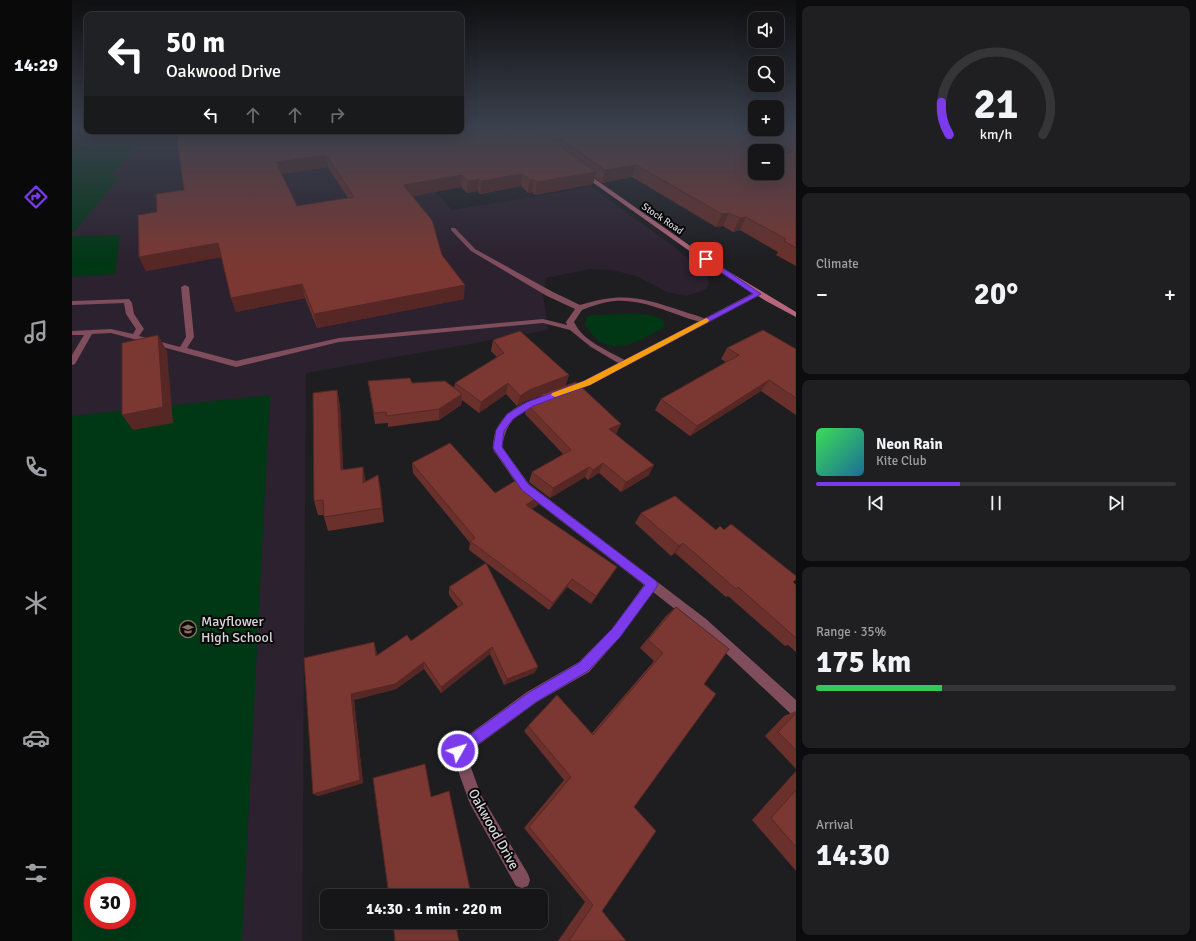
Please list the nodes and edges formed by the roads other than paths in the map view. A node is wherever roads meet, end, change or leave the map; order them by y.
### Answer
1 (583, 173) edge
2 (453, 230) dead end
3 (185, 287) dead end
4 (758, 294) junction
5 (72, 303) edge
6 (579, 308) junction
7 (796, 315) edge
8 (704, 321) junction
9 (572, 328) junction
10 (89, 332) junction
11 (72, 333) edge
12 (135, 337) junction
13 (182, 350) junction
14 (72, 362) edge
15 (625, 364) junction
16 (652, 584) junction
17 (796, 709) edge
18 (522, 880) dead end

1 - 4 main road, Stock Road
2 - 6 street
3 - 13 street
4 - 7 main road, Stock Road
4 - 8 street
5 - 12 street
6 - 8 street
6 - 9 street
8 - 15 street
9 - 13 street
9 - 15 street
10 - 11 street
10 - 12 street
10 - 14 street
12 - 13 street
15 - 16 street
16 - 17 street
16 - 18 street, Oakwood Drive

